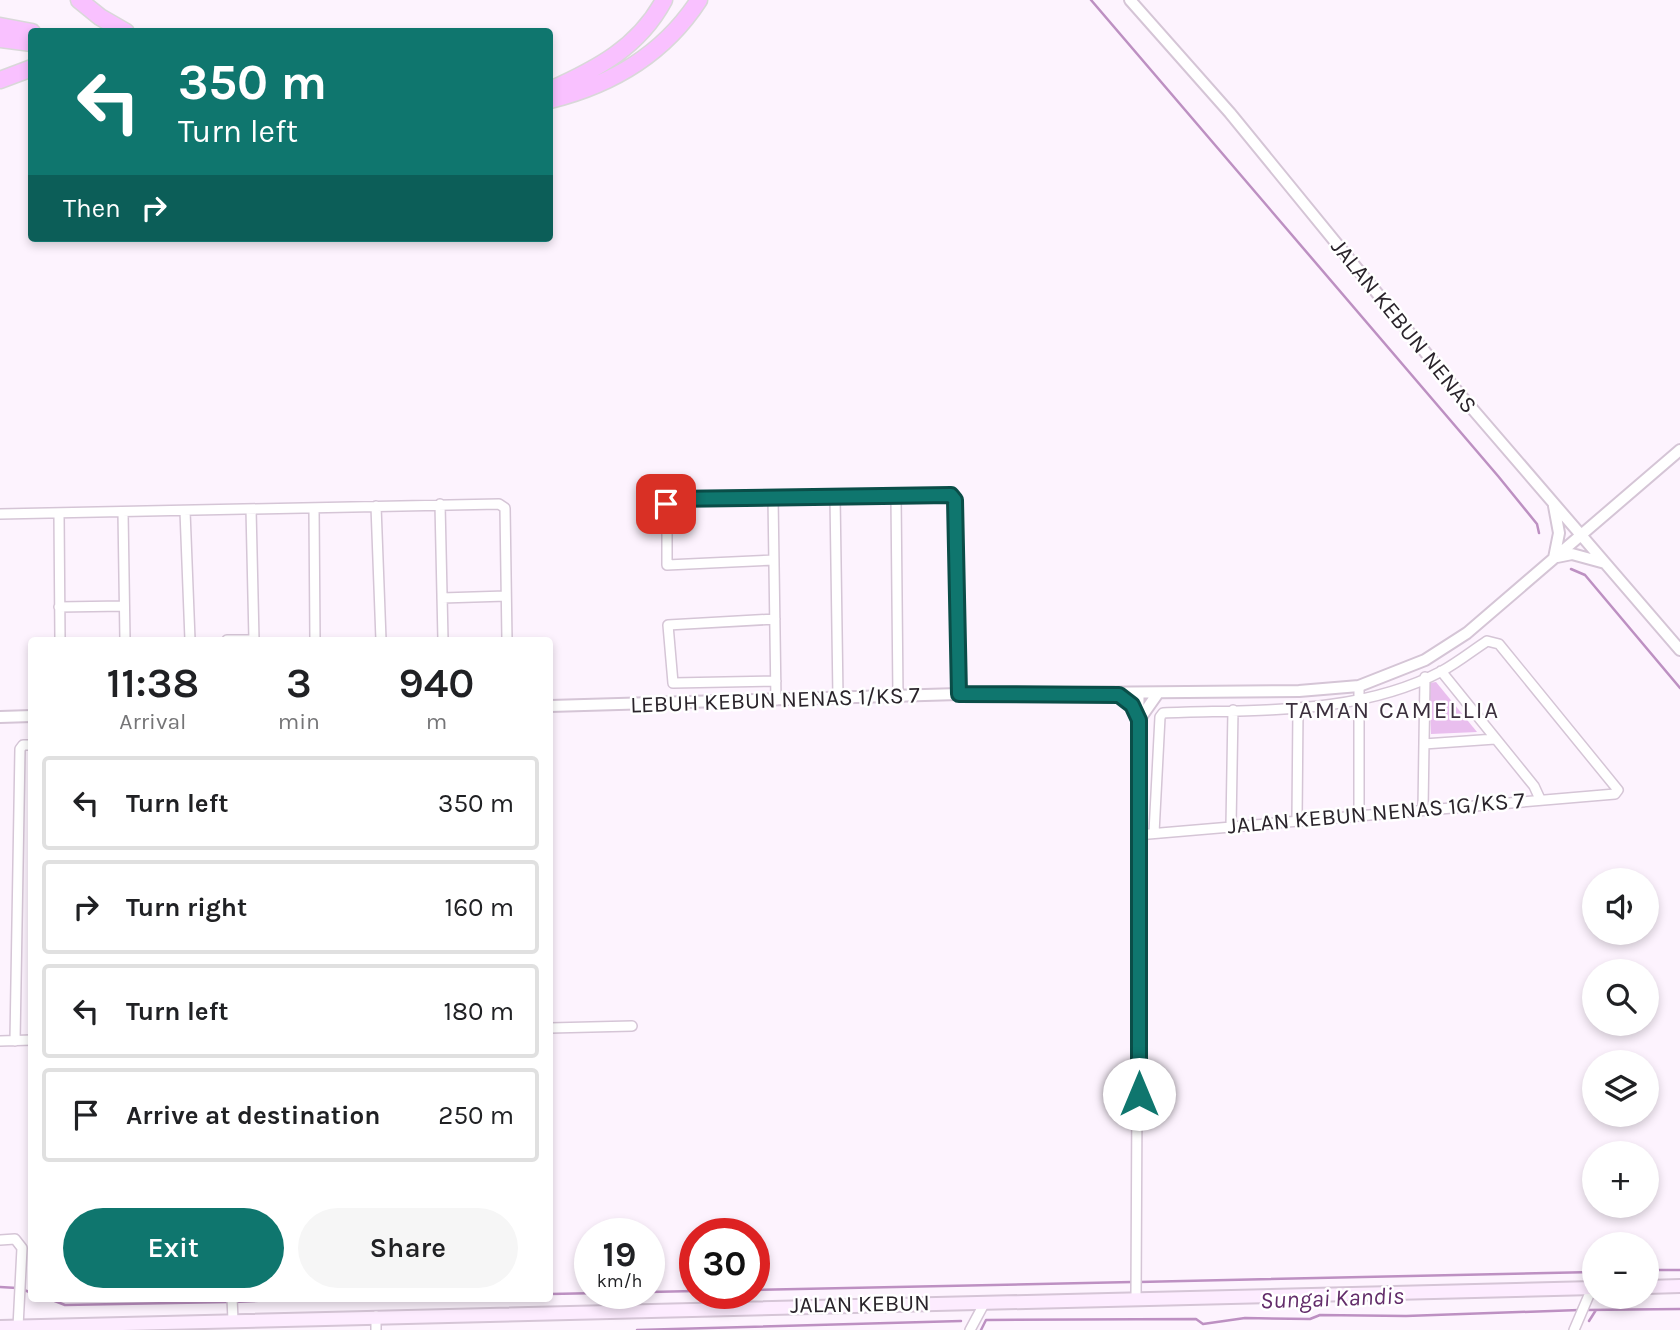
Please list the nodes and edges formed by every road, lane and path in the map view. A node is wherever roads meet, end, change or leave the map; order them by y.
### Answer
1 (79, 0) edge
2 (664, 0) edge
3 (699, 0) edge
4 (1130, 0) edge
5 (0, 26) edge
6 (119, 28) edge
7 (28, 31) edge
8 (0, 39) edge
9 (28, 42) edge
10 (645, 47) dead end
11 (28, 70) edge
12 (0, 80) edge
13 (553, 89) edge
14 (553, 90) edge
15 (553, 99) edge
16 (1680, 450) edge
17 (835, 496) junction
18 (896, 496) junction
19 (773, 497) junction
20 (1553, 503) junction
21 (440, 504) junction
22 (376, 506) junction
23 (314, 508) junction
24 (251, 509) junction
25 (185, 511) junction
26 (123, 512) junction
27 (0, 514) edge
28 (59, 514) junction
29 (1580, 534) junction
30 (1558, 555) junction
31 (774, 560) junction
32 (1605, 563) junction
33 (506, 596) junction
34 (442, 598) junction
35 (124, 606) junction
36 (59, 607) junction
37 (775, 620) junction
38 (60, 637) edge
39 (125, 637) edge
40 (190, 637) edge
41 (254, 637) edge
42 (316, 637) edge
43 (381, 637) edge
44 (443, 637) edge
45 (507, 637) edge
46 (1680, 650) edge
47 (1441, 671) junction
48 (1425, 677) junction
49 (776, 681) junction
50 (1359, 686) junction
51 (959, 694) junction
52 (1139, 694) junction
53 (1158, 694) junction
54 (1119, 695) junction
55 (838, 697) junction
56 (898, 697) junction
57 (776, 700) junction
58 (1360, 700) junction
59 (0, 706) edge
60 (553, 706) edge
61 (1298, 709) junction
62 (1233, 710) junction
63 (28, 716) edge
64 (0, 717) edge
65 (1139, 720) junction
66 (1495, 738) junction
67 (1424, 744) junction
68 (28, 745) edge
69 (1540, 799) junction
70 (1423, 809) junction
71 (1359, 815) junction
72 (1297, 820) junction
73 (1231, 826) junction
74 (1154, 833) junction
75 (1137, 835) junction
76 (632, 1026) dead end
77 (553, 1028) edge
78 (28, 1040) edge
79 (0, 1041) edge
80 (15, 1041) junction
81 (0, 1240) edge
82 (1680, 1286) edge
83 (1659, 1287) edge
84 (1136, 1288) junction
85 (1582, 1288) edge
86 (985, 1302) junction
87 (233, 1309) edge
88 (1584, 1309) edge
89 (376, 1316) junction
90 (265, 1325) edge
91 (158, 1326) edge
92 (0, 1327) edge
93 (18, 1327) junction
94 (52, 1328) edge
95 (376, 1330) edge
96 (970, 1330) edge
97 (1573, 1330) edge

1 - 6 highway
2 - 13 highway
3 - 15 highway
4 - 20 street, JALAN KEBUN NENAS
5 - 7 highway
8 - 9 highway
10 - 14 highway
11 - 12 highway
16 - 29 street, LEBUH KEBUN NENAS 1/KS 7
17 - 18 street
17 - 19 street
17 - 55 street
18 - 51 street
18 - 56 street
19 - 31 street
19 - 31 street
20 - 29 street, JALAN KEBUN NENAS
20 - 30 street
21 - 22 street
21 - 33 street
21 - 34 street
22 - 23 street
22 - 43 street
23 - 24 street
23 - 42 street
24 - 25 street
24 - 41 street
25 - 26 street
25 - 40 street
26 - 28 street
26 - 35 street
27 - 28 street
28 - 36 street
29 - 30 street, LEBUH KEBUN NENAS 1/KS 7
29 - 32 street, JALAN KEBUN NENAS
30 - 32 street
30 - 50 street, LEBUH KEBUN NENAS 1/KS 7
31 - 37 street
32 - 46 street, JALAN KEBUN NENAS
33 - 34 street
33 - 45 street
34 - 44 street
35 - 36 street
35 - 39 street
36 - 38 street
37 - 49 street
37 - 49 street
47 - 48 street
47 - 66 street
47 - 69 street, JALAN KEBUN NENAS 1G/KS 7
48 - 58 street
48 - 67 street
49 - 57 street
50 - 53 street, LEBUH KEBUN NENAS 1/KS 7
50 - 58 street
51 - 54 street, LEBUH KEBUN NENAS 1/KS 7
51 - 56 street, LEBUH KEBUN NENAS 1/KS 7
52 - 53 street, LEBUH KEBUN NENAS 1/KS 7
52 - 54 street, LEBUH KEBUN NENAS 1/KS 7
52 - 65 street
53 - 65 street
54 - 65 street
55 - 56 street, LEBUH KEBUN NENAS 1/KS 7
55 - 57 street, LEBUH KEBUN NENAS 1/KS 7
57 - 60 street, LEBUH KEBUN NENAS 1/KS 7
58 - 61 street
58 - 71 street
59 - 64 street
61 - 62 street
61 - 72 street
62 - 73 street
62 - 74 street
63 - 64 street
65 - 75 street
66 - 67 street
66 - 69 street
67 - 70 street
68 - 80 street
69 - 70 street, JALAN KEBUN NENAS 1G/KS 7
70 - 71 street, JALAN KEBUN NENAS 1G/KS 7
71 - 72 street, JALAN KEBUN NENAS 1G/KS 7
72 - 73 street, JALAN KEBUN NENAS 1G/KS 7
73 - 74 street, JALAN KEBUN NENAS 1G/KS 7
74 - 75 street, JALAN KEBUN NENAS 1G/KS 7
75 - 84 street
76 - 77 street
78 - 80 street
79 - 80 street
81 - 93 street
82 - 83 main road
84 - 85 main road, JALAN KEBUN
84 - 86 main road, JALAN KEBUN
86 - 89 main road, JALAN KEBUN
86 - 96 street
87 - 90 main road, JALAN KEBUN
87 - 91 main road, JALAN KEBUN
88 - 97 street
89 - 90 main road, JALAN KEBUN
89 - 95 street
91 - 94 main road, JALAN KEBUN
92 - 93 main road, JALAN KEBUN
93 - 94 main road, JALAN KEBUN

